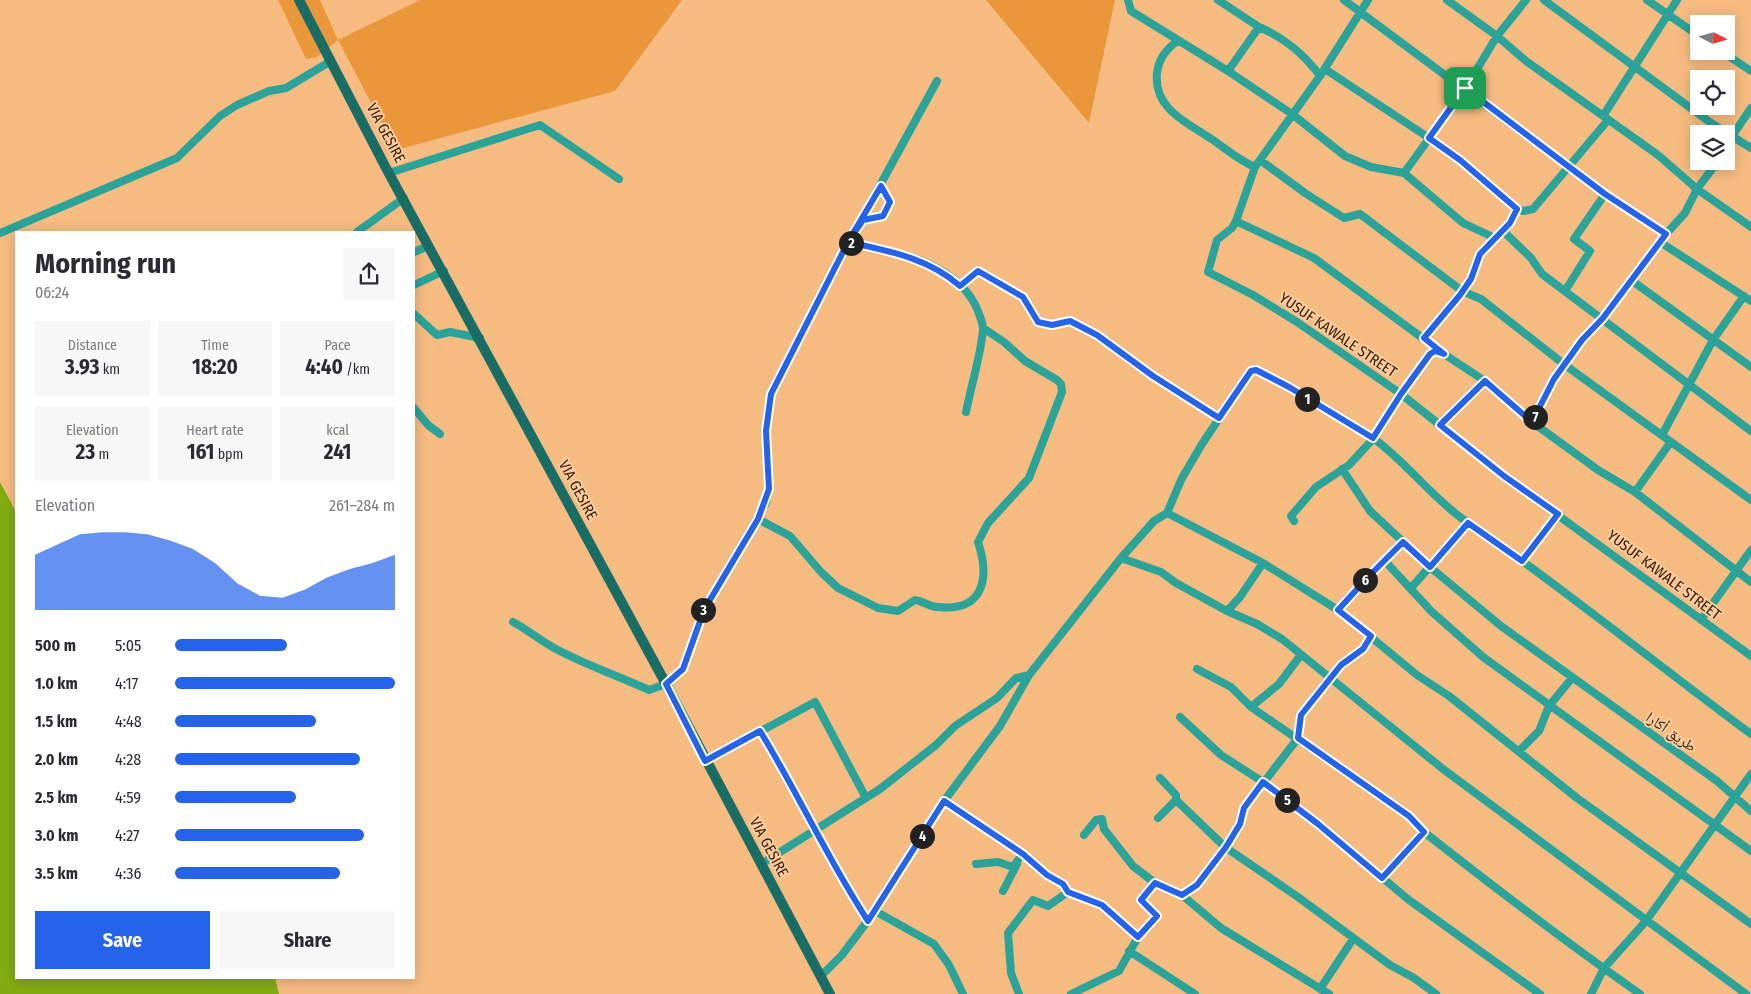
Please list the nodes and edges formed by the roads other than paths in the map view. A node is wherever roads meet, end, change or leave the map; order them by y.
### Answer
1 (299, 0) edge
2 (1128, 0) edge
3 (1218, 0) edge
4 (1344, 0) edge
5 (1368, 0) edge
6 (1446, 0) edge
7 (1526, 0) edge
8 (1544, 0) edge
9 (1647, 0) edge
10 (1677, 0) edge
11 (1360, 11) junction
12 (1667, 16) junction
13 (1259, 27) junction
14 (1690, 30) edge
15 (1497, 36) junction
16 (1177, 41) junction
17 (1735, 60) edge
18 (330, 61) junction
19 (1633, 67) junction
20 (1325, 69) junction
21 (1228, 70) junction
22 (1751, 70) edge
23 (1320, 76) junction
24 (937, 81) dead end
25 (1465, 88) junction
26 (1751, 108) edge
27 (1292, 114) junction
28 (1605, 118) junction
29 (1714, 125) edge
30 (1735, 131) edge
31 (1735, 137) edge
32 (1429, 138) junction
33 (1751, 148) edge
34 (1260, 160) junction
35 (1255, 167) junction
36 (1569, 168) junction
37 (1712, 170) edge
38 (389, 173) junction
39 (1404, 173) junction
40 (620, 179) dead end
41 (881, 186) junction
42 (1698, 189) junction
43 (1605, 194) junction
44 (404, 198) junction
45 (1517, 209) junction
46 (863, 220) junction
47 (1236, 221) junction
48 (1751, 227) edge
49 (1502, 230) junction
50 (358, 231) edge
51 (0, 233) edge
52 (1666, 234) junction
53 (1495, 238) junction
54 (848, 242) junction
55 (1660, 242) junction
56 (429, 246) junction
57 (415, 252) edge
58 (444, 271) junction
59 (1631, 280) junction
60 (415, 285) edge
61 (960, 286) junction
62 (1462, 291) junction
63 (1565, 291) junction
64 (1747, 298) edge
65 (415, 315) edge
66 (1603, 318) junction
67 (983, 328) junction
68 (480, 338) junction
69 (1424, 338) junction
70 (1713, 340) junction
71 (1444, 354) junction
72 (1565, 365) junction
73 (1751, 366) edge
74 (1485, 381) junction
75 (1688, 384) junction
76 (1401, 394) junction
77 (415, 409) edge
78 (966, 412) dead end
79 (1219, 418) junction
80 (1532, 422) junction
81 (1440, 425) junction
82 (1751, 431) edge
83 (440, 434) dead end
84 (1662, 435) junction
85 (1373, 438) junction
86 (1670, 443) junction
87 (1342, 469) junction
88 (1634, 492) junction
89 (1751, 500) edge
90 (1167, 513) junction
91 (1558, 514) junction
92 (758, 519) junction
93 (1294, 521) dead end
94 (1468, 523) junction
95 (1403, 542) junction
96 (1751, 550) edge
97 (1121, 558) junction
98 (1385, 561) junction
99 (1522, 561) junction
100 (1263, 563) junction
101 (1430, 567) junction
102 (1735, 571) junction
103 (1751, 582) edge
104 (1411, 588) junction
105 (1338, 610) junction
106 (1227, 611) junction
107 (1701, 620) junction
108 (513, 622) dead end
109 (1371, 636) junction
110 (1300, 656) junction
111 (1751, 656) edge
112 (1197, 668) dead end
113 (1029, 675) junction
114 (1572, 678) junction
115 (1331, 680) junction
116 (666, 684) junction
117 (1549, 706) junction
118 (1251, 707) junction
119 (1180, 717) dead end
120 (760, 731) junction
121 (1751, 734) edge
122 (1298, 738) junction
123 (1519, 751) junction
124 (705, 761) junction
125 (1751, 774) edge
126 (1160, 778) dead end
127 (1263, 782) junction
128 (866, 798) junction
129 (1734, 798) junction
130 (1176, 800) junction
131 (944, 801) junction
132 (1751, 811) edge
133 (1158, 818) dead end
134 (1714, 826) junction
135 (816, 830) junction
136 (1424, 832) junction
137 (1084, 835) dead end
138 (1226, 847) junction
139 (1751, 851) edge
140 (1021, 857) junction
141 (761, 864) junction
142 (976, 864) dead end
143 (1680, 871) junction
144 (1382, 878) junction
145 (1155, 883) junction
146 (1002, 891) dead end
147 (1068, 892) junction
148 (1182, 895) junction
149 (875, 911) junction
150 (868, 921) junction
151 (1646, 921) junction
152 (1751, 924) edge
153 (1138, 937) junction
154 (1353, 939) junction
155 (1129, 951) junction
156 (1604, 968) junction
157 (822, 975) junction
158 (1320, 988) junction
159 (1078, 993) edge
160 (830, 994) edge
161 (963, 994) edge
162 (1019, 994) edge
163 (1195, 994) edge
164 (1329, 994) edge
165 (1436, 994) edge
166 (1540, 994) edge
167 (1591, 994) edge
168 (1640, 994) edge
169 (1746, 994) edge

1 - 18 main road, VIA GESIRE
2 - 16 street
3 - 13 street
4 - 11 street
5 - 11 street, YUSUF KAWALE STREET
6 - 15 street
7 - 15 street
8 - 19 street
9 - 12 street
10 - 12 street
11 - 20 street, YUSUF KAWALE STREET
11 - 25 street
12 - 14 street
12 - 19 street
13 - 21 street
13 - 23 street
15 - 25 street
15 - 28 street
16 - 21 street
16 - 35 street
17 - 22 street
18 - 38 main road, VIA GESIRE
18 - 51 street
19 - 28 street
19 - 29 street
20 - 23 street, YUSUF KAWALE STREET
20 - 32 street
21 - 27 street
23 - 27 street, YUSUF KAWALE STREET
24 - 41 street
25 - 32 street
25 - 36 street
26 - 30 street
27 - 34 street, YUSUF KAWALE STREET
27 - 39 street
28 - 36 street
28 - 42 street
31 - 33 street
32 - 39 street
32 - 45 street
34 - 35 street, YUSUF KAWALE STREET
34 - 62 street
35 - 47 street, YUSUF KAWALE STREET
36 - 43 street
36 - 45 street
37 - 42 street
38 - 40 street
38 - 44 main road, VIA GESIRE
39 - 53 street
41 - 46 street
41 - 46 street
42 - 48 street
42 - 52 street
43 - 52 street
43 - 63 street
44 - 50 street
44 - 56 main road, VIA GESIRE
45 - 49 street
46 - 54 street
47 - 69 street
47 - 76 street, YUSUF KAWALE STREET
49 - 53 street
49 - 63 street
52 - 55 street
53 - 62 street
54 - 61 street
54 - 92 street
55 - 59 street
55 - 64 street
56 - 57 street
56 - 58 main road, VIA GESIRE
58 - 60 street
58 - 68 main road, VIA GESIRE
59 - 66 street
59 - 70 street
61 - 67 street
61 - 79 street
62 - 69 street
62 - 72 street
63 - 66 street
64 - 70 street
65 - 68 street
66 - 72 street
66 - 75 street
67 - 78 street
67 - 92 street
68 - 116 main road, VIA GESIRE
69 - 71 street
70 - 73 street
70 - 75 street
71 - 74 street
71 - 76 street
72 - 80 street
72 - 84 street
74 - 80 street
74 - 81 street
75 - 82 street
75 - 84 street
76 - 81 street, YUSUF KAWALE STREET
76 - 85 street
77 - 83 street
79 - 85 street
79 - 90 street
80 - 88 street
81 - 91 street, YUSUF KAWALE STREET
84 - 86 street
85 - 87 street
85 - 94 street
86 - 88 street
86 - 89 street
87 - 93 street
87 - 95 street, طريق أكارا
88 - 102 street
90 - 97 street
90 - 100 street
91 - 99 street
91 - 107 street, YUSUF KAWALE STREET
92 - 116 street
94 - 99 street
94 - 101 street
95 - 98 street
95 - 101 street, طريق أكارا
96 - 102 street
97 - 106 street
97 - 113 street
98 - 104 street
98 - 105 street
99 - 121 street
100 - 105 street
100 - 106 street
101 - 104 street
101 - 114 street, طريق أكارا
102 - 103 street
102 - 107 street
104 - 117 street
105 - 109 street
106 - 110 street
107 - 111 street, YUSUF KAWALE STREET
108 - 116 street
109 - 115 street
109 - 123 street
110 - 115 street
110 - 118 street
112 - 118 street
113 - 128 street
113 - 131 street
114 - 117 street
114 - 129 street, طريق أكارا
115 - 122 street
115 - 151 street
116 - 124 main road, VIA GESIRE
117 - 123 street
117 - 134 street
118 - 122 street
119 - 127 street
120 - 124 street
120 - 128 street
120 - 135 street
122 - 127 street
122 - 136 street
123 - 143 street
124 - 141 main road, VIA GESIRE
125 - 129 street
126 - 130 street
127 - 138 street
127 - 144 street
128 - 135 street
129 - 132 street, طريق أكارا
129 - 134 street
130 - 133 street
130 - 138 street
131 - 140 street
131 - 149 street
134 - 139 street
134 - 143 street
135 - 141 street
135 - 150 street
136 - 144 street
136 - 156 street
137 - 145 street
138 - 148 street
138 - 154 street
140 - 142 street
140 - 146 street
140 - 147 street
141 - 157 main road, VIA GESIRE
143 - 151 street
143 - 152 street
144 - 166 street
145 - 148 street
145 - 153 street
147 - 153 street
147 - 162 street
148 - 158 street
149 - 150 street
149 - 161 street
150 - 157 street
151 - 156 street
151 - 169 street
153 - 155 street
154 - 158 street
154 - 165 street
155 - 159 street
155 - 163 street
156 - 167 street
156 - 168 street
157 - 160 main road, VIA GESIRE
158 - 164 street

